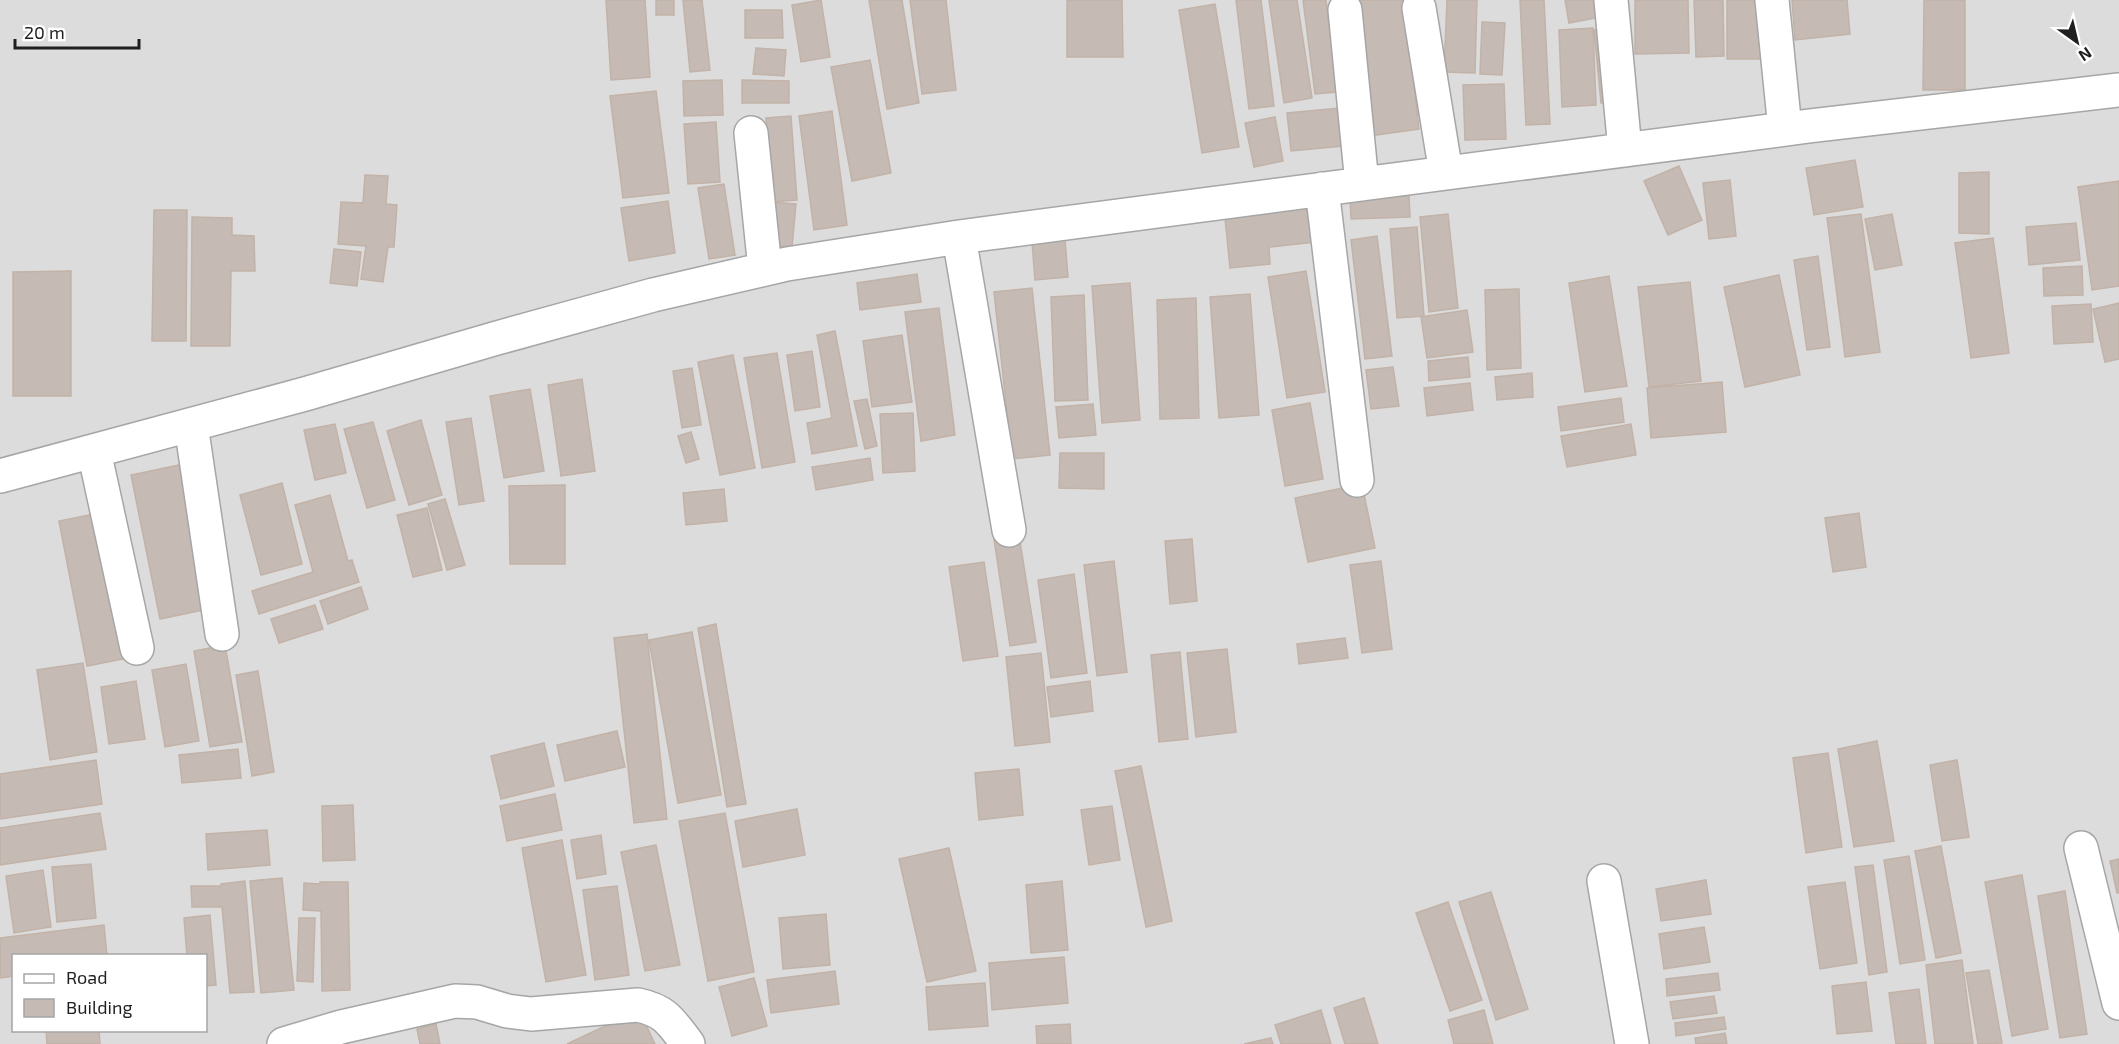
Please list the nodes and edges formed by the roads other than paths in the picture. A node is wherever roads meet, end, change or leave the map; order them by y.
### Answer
1 (1611, 0) edge
2 (1772, 0) edge
3 (1419, 8) dead end
4 (1345, 10) dead end
5 (2119, 90) edge
6 (1785, 129) junction
7 (751, 133) dead end
8 (1625, 150) junction
9 (1446, 173) junction
10 (1362, 184) junction
11 (1322, 189) junction
12 (959, 237) junction
13 (765, 269) junction
14 (190, 425) junction
15 (94, 451) junction
16 (0, 476) edge
17 (1357, 480) dead end
18 (1009, 530) dead end
19 (222, 634) dead end
20 (137, 648) dead end
21 (2081, 848) dead end
22 (1604, 881) dead end
23 (2119, 1003) edge
24 (284, 1044) edge
25 (688, 1044) edge
26 (1632, 1044) edge

1 - 8 street
2 - 6 street
3 - 9 street
4 - 10 street
5 - 6 street
6 - 8 street
7 - 13 street
8 - 9 street
9 - 10 street
10 - 11 street
11 - 12 street
11 - 17 street
12 - 13 street
12 - 18 street
13 - 14 street
14 - 15 street
14 - 19 street
15 - 16 street
15 - 20 street
21 - 23 street
22 - 26 street
24 - 25 street

